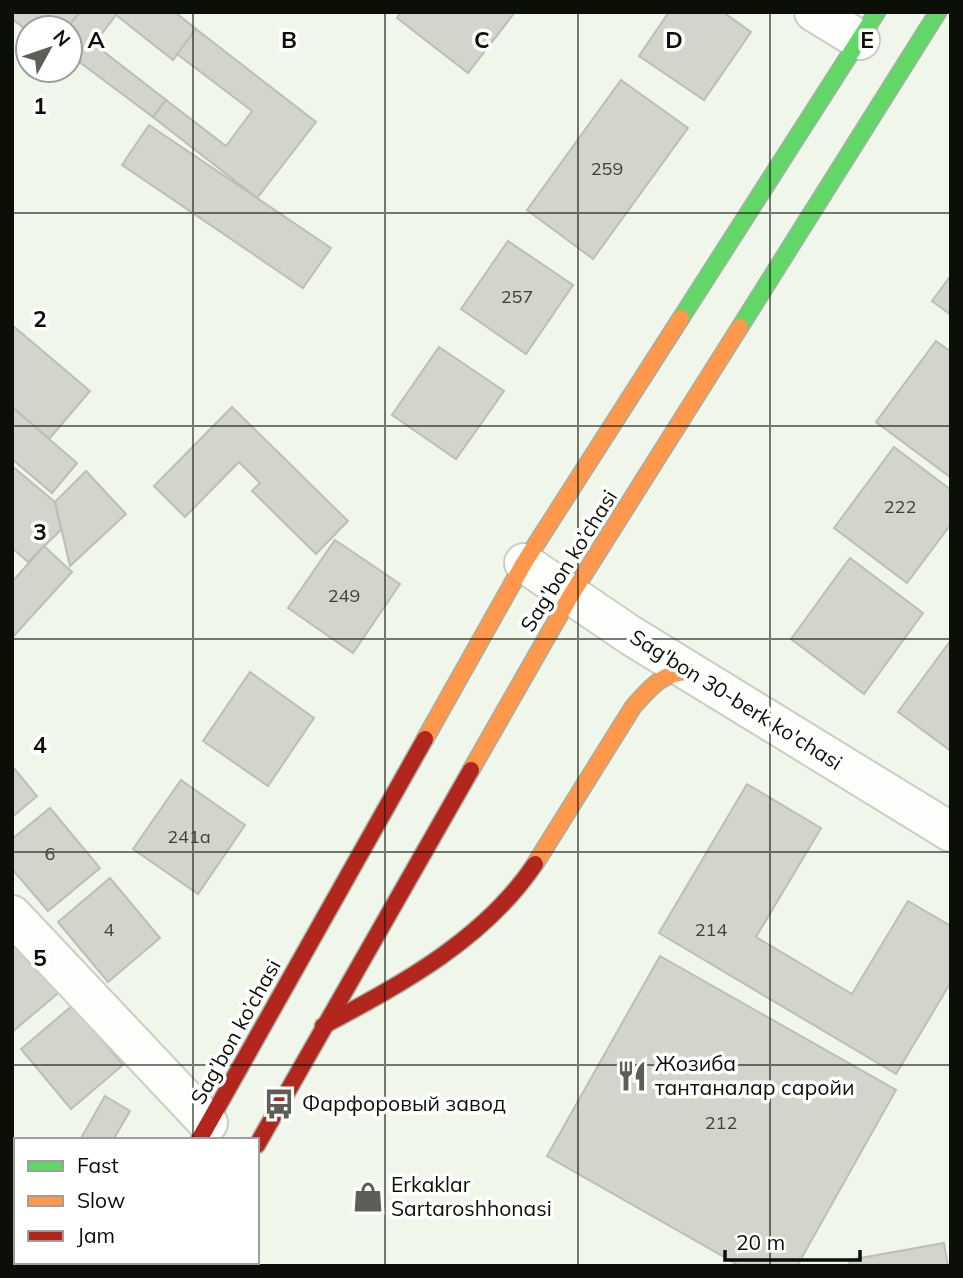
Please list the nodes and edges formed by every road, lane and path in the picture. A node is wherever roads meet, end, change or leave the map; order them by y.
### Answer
1 (814, 12) edge
2 (938, 12) edge
3 (868, 26) edge
4 (524, 563) junction
5 (571, 595) junction
6 (689, 672) junction
7 (951, 832) edge
8 (12, 915) edge
9 (323, 1026) junction
10 (204, 1132) edge
11 (259, 1141) edge

1 - 3 street
2 - 5 main road, Sag’bon ko’chasi
3 - 4 main road, Sag’bon ko’chasi
4 - 5 street, Sag'bon 30-berk ko'chasi
4 - 10 main road, Sag’bon ko’chasi
5 - 6 street, Sag'bon 30-berk ko'chasi
5 - 9 main road, Sag’bon ko’chasi
6 - 7 street, Sag'bon 30-berk ko'chasi
6 - 9 main road
8 - 10 street
9 - 11 main road, Sag’bon ko’chasi

